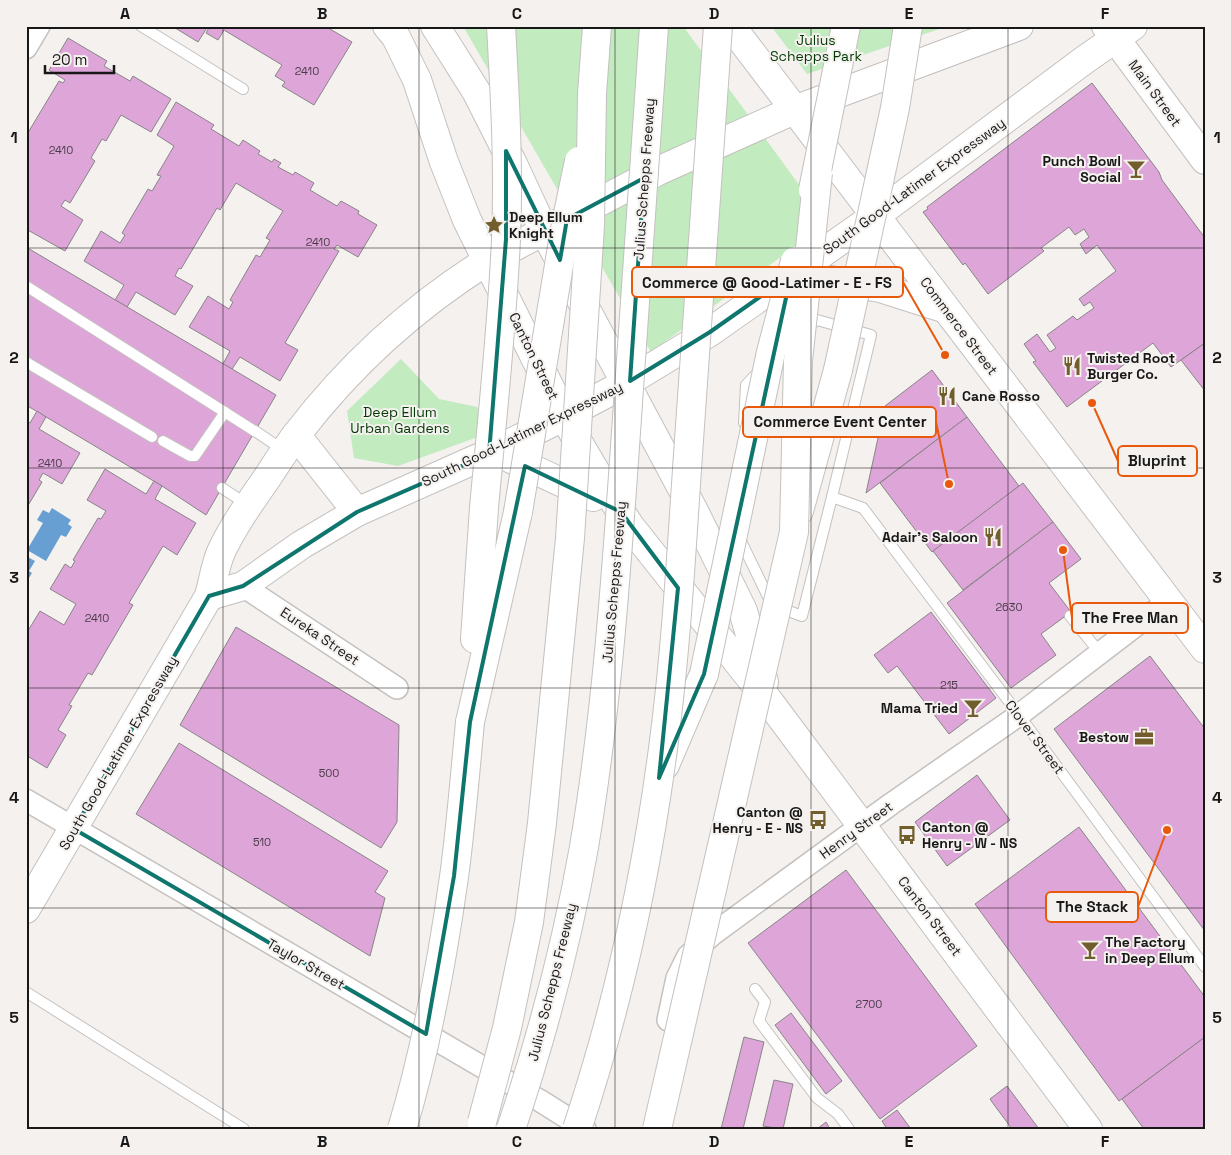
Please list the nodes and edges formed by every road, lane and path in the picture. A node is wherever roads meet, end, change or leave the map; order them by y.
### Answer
1 (39, 26) edge
2 (141, 26) edge
3 (387, 26) edge
4 (435, 26) edge
5 (501, 26) edge
6 (598, 26) edge
7 (654, 26) edge
8 (718, 26) edge
9 (731, 26) edge
10 (846, 26) edge
11 (908, 26) edge
12 (988, 26) edge
13 (1019, 26) edge
14 (1118, 30) edge
15 (26, 48) edge
16 (934, 59) junction
17 (243, 89) dead end
18 (592, 94) junction
19 (794, 110) junction
20 (1205, 160) edge
21 (818, 173) junction
22 (875, 216) junction
23 (544, 231) junction
24 (487, 261) junction
25 (793, 274) junction
26 (26, 286) edge
27 (946, 309) junction
28 (710, 332) junction
29 (26, 362) edge
30 (626, 383) junction
31 (225, 412) junction
32 (564, 416) junction
33 (152, 437) dead end
34 (164, 440) dead end
35 (290, 443) junction
36 (494, 451) junction
37 (222, 488) dead end
38 (832, 497) junction
39 (248, 505) junction
40 (693, 508) junction
41 (357, 512) junction
42 (621, 512) junction
43 (794, 532) junction
44 (243, 586) junction
45 (209, 596) junction
46 (1168, 601) junction
47 (1070, 616) dead end
48 (1205, 649) edge
49 (1100, 653) junction
50 (397, 688) dead end
51 (771, 704) junction
52 (1019, 715) junction
53 (470, 722) junction
54 (659, 778) junction
55 (26, 800) edge
56 (863, 826) junction
57 (74, 829) junction
58 (26, 909) edge
59 (1205, 967) edge
60 (756, 989) dead end
61 (26, 992) edge
62 (244, 1129) edge
63 (402, 1129) edge
64 (480, 1129) edge
65 (511, 1129) edge
66 (578, 1129) edge
67 (585, 1129) edge
68 (645, 1129) edge
69 (657, 1129) edge
70 (849, 1129) edge
71 (1088, 1129) edge

1 - 15 street
2 - 17 lane
3 - 24 main road, Canton Street
4 - 23 main road, Canton Street
5 - 53 main road, bridge
6 - 18 main road
7 - 65 main road, Julius Schepps Freeway, bridge
8 - 54 main road, bridge
9 - 19 main road, Commerce Street
10 - 21 main road, bridge
11 - 43 main road, bridge
12 - 16 main road
13 - 16 main road, South Good-Latimer Expressway
14 - 20 main road, Main Street
14 - 22 main road, South Good-Latimer Expressway
16 - 19 main road, South Good-Latimer Expressway
18 - 53 main road, bridge
18 - 64 main road, bridge
19 - 22 main road, Commerce Street
19 - 23 main road, South Good-Latimer Expressway
21 - 43 main road, bridge
21 - 54 main road, bridge
22 - 25 main road, South Good-Latimer Expressway
22 - 27 main road, Commerce Street
23 - 24 main road, South Good-Latimer Expressway
23 - 30 main road, Canton Street
24 - 32 main road, Canton Street
24 - 35 main road, South Good-Latimer Expressway
25 - 27 main road
25 - 28 main road, South Good-Latimer Expressway
26 - 31 lane
27 - 46 main road, Commerce Street
28 - 30 main road, South Good-Latimer Expressway
28 - 40 main road
29 - 33 lane
30 - 32 main road, South Good-Latimer Expressway
30 - 40 main road, Canton Street
31 - 34 lane
31 - 35 lane
32 - 36 main road, South Good-Latimer Expressway
32 - 42 main road, Canton Street
35 - 39 main road, South Good-Latimer Expressway
35 - 41 main road
36 - 41 main road, South Good-Latimer Expressway
36 - 42 main road
37 - 39 lane
38 - 38 lane
38 - 52 lane, Clover Street
39 - 45 main road, South Good-Latimer Expressway
40 - 51 main road, Canton Street
41 - 44 main road, South Good-Latimer Expressway
42 - 51 main road, Canton Street
43 - 69 main road, bridge
44 - 45 main road, South Good-Latimer Expressway
44 - 50 street, Eureka Street
45 - 57 main road, South Good-Latimer Expressway
46 - 48 main road, Commerce Street
46 - 49 street, Henry Street
47 - 49 lane
49 - 52 street, Henry Street
51 - 56 main road, Canton Street
52 - 56 street, Henry Street
52 - 59 lane, Clover Street
53 - 63 main road, bridge
54 - 66 main road, bridge
55 - 57 street, Taylor Street
56 - 68 street, Henry Street
56 - 71 main road, Canton Street
57 - 58 main road, South Good-Latimer Expressway
57 - 67 street, Taylor Street
60 - 70 lane
61 - 62 lane

